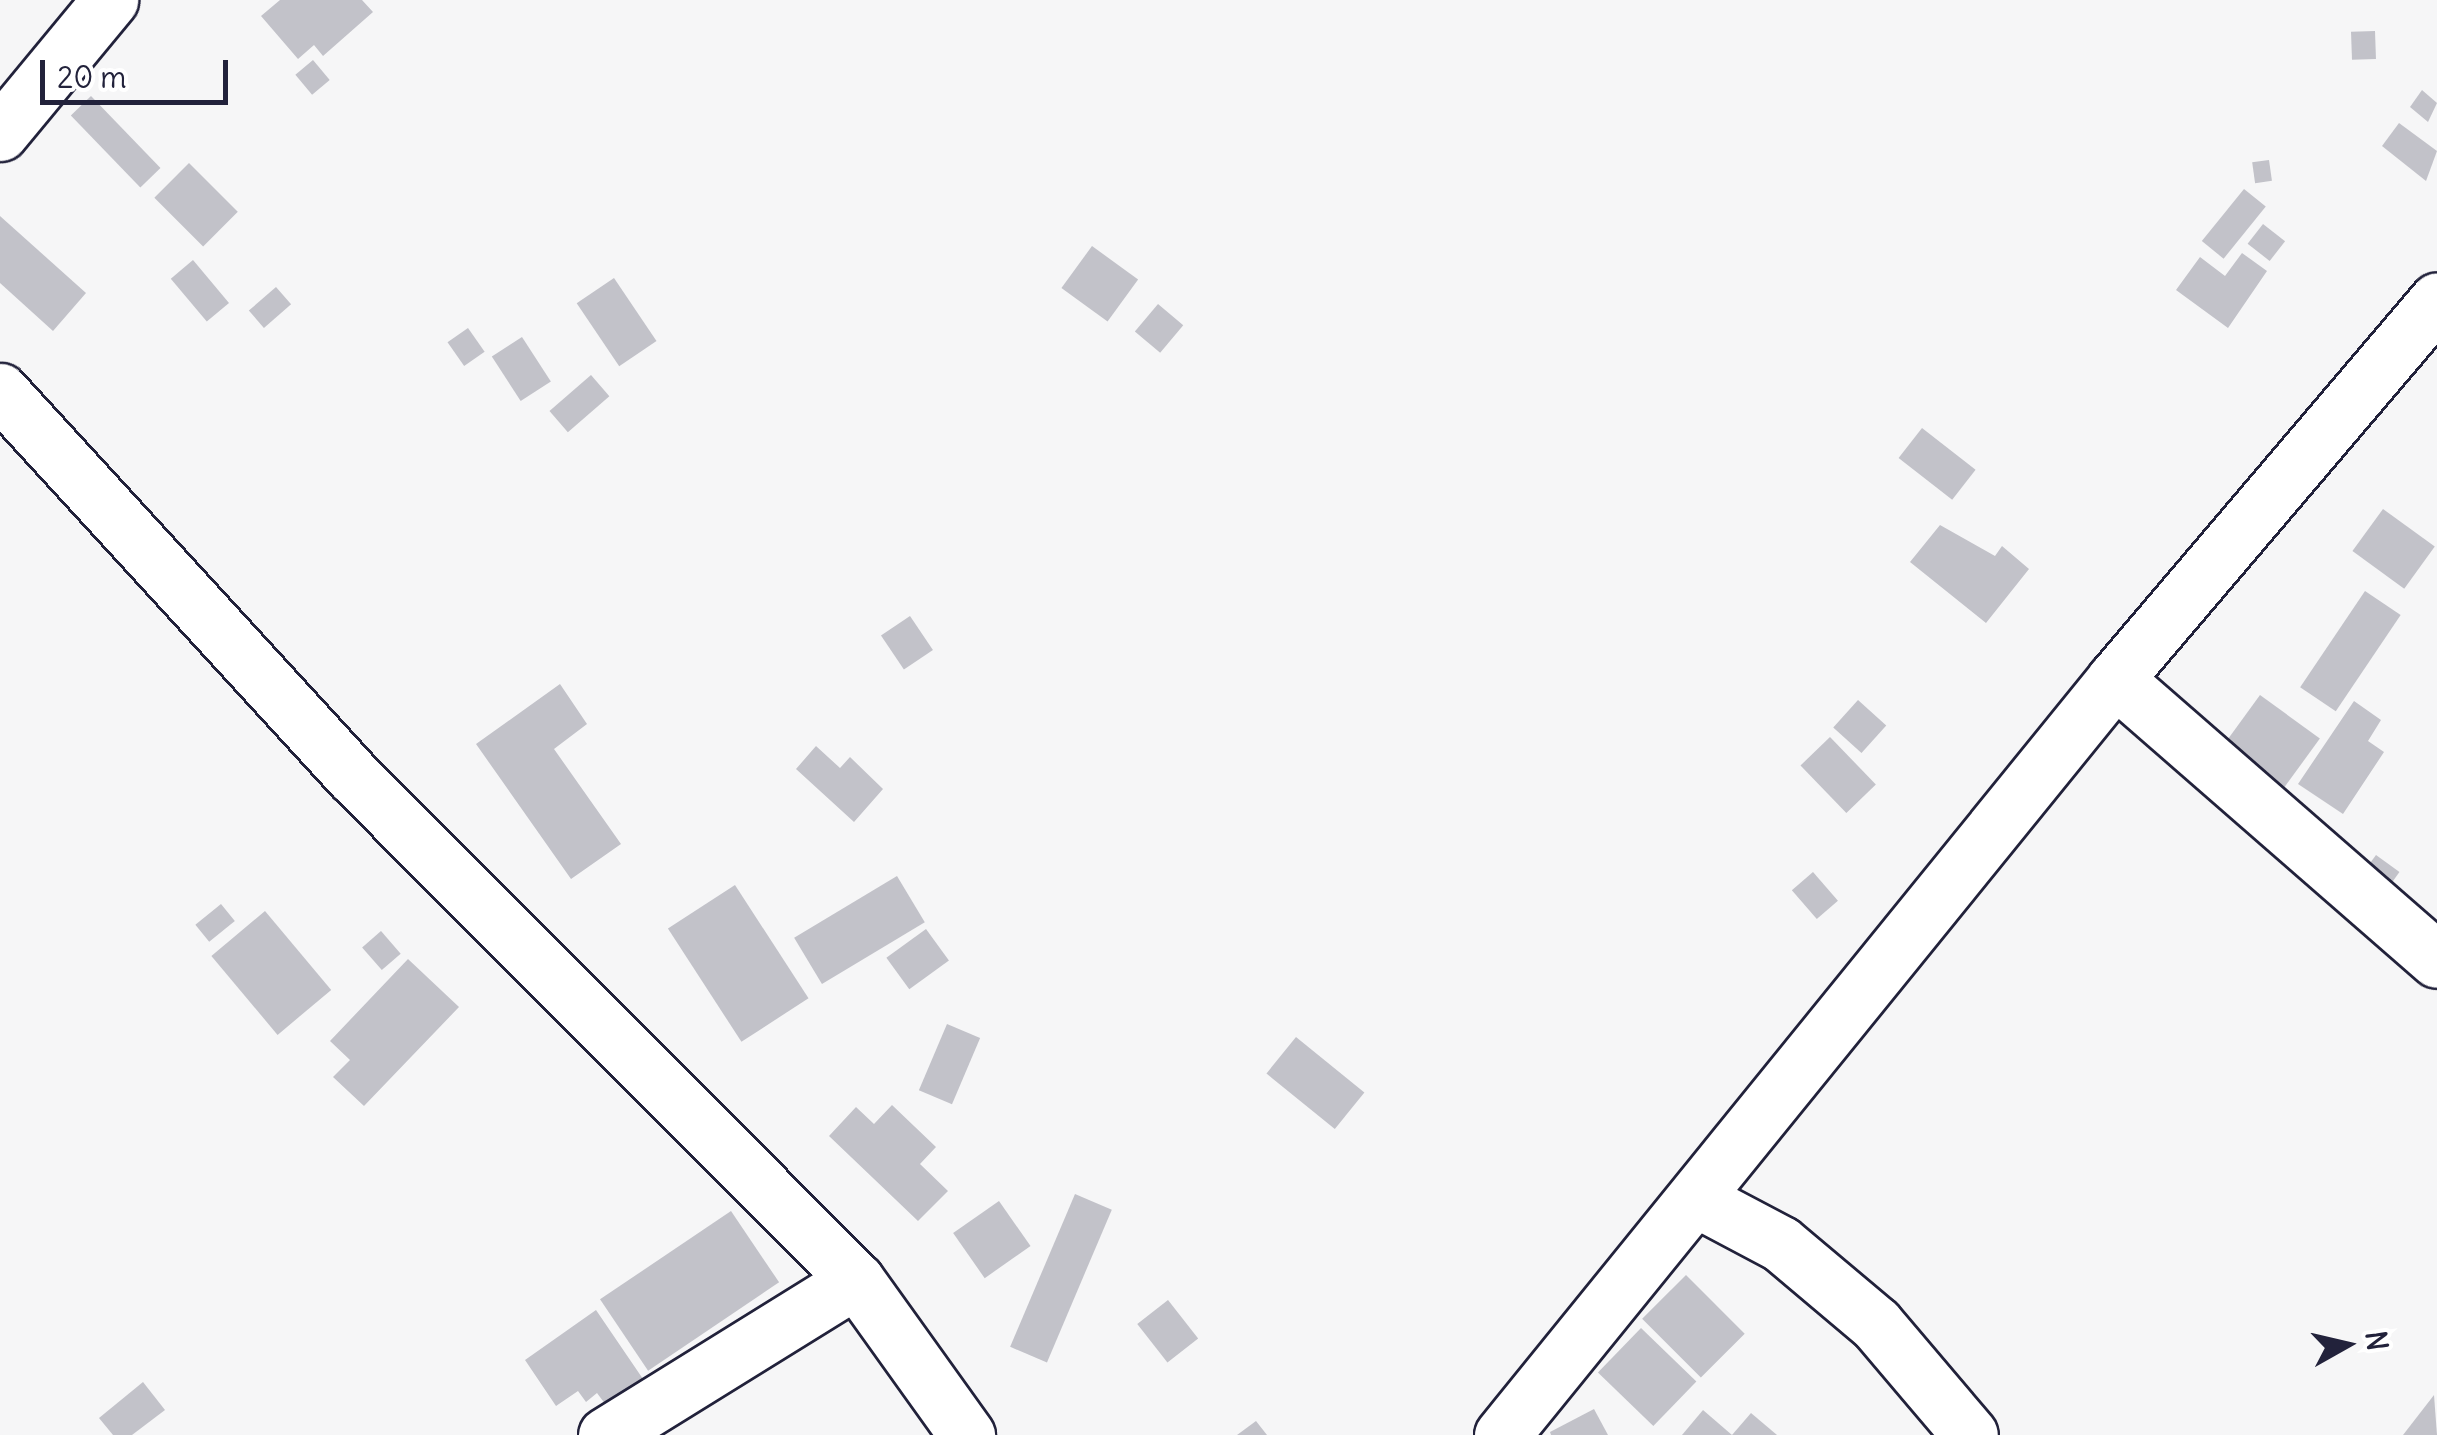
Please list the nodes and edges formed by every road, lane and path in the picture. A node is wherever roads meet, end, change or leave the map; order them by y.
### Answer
1 (110, 0) edge
2 (0, 133) edge
3 (2437, 300) edge
4 (0, 391) edge
5 (2115, 679) junction
6 (2437, 960) edge
7 (1696, 1198) junction
8 (856, 1280) junction
9 (606, 1435) edge
10 (967, 1435) edge
11 (1502, 1435) edge
12 (1970, 1435) edge

1 - 2 street
3 - 5 street
4 - 8 street
5 - 6 street
5 - 7 street
7 - 11 street
7 - 12 street
8 - 9 street
8 - 10 street

